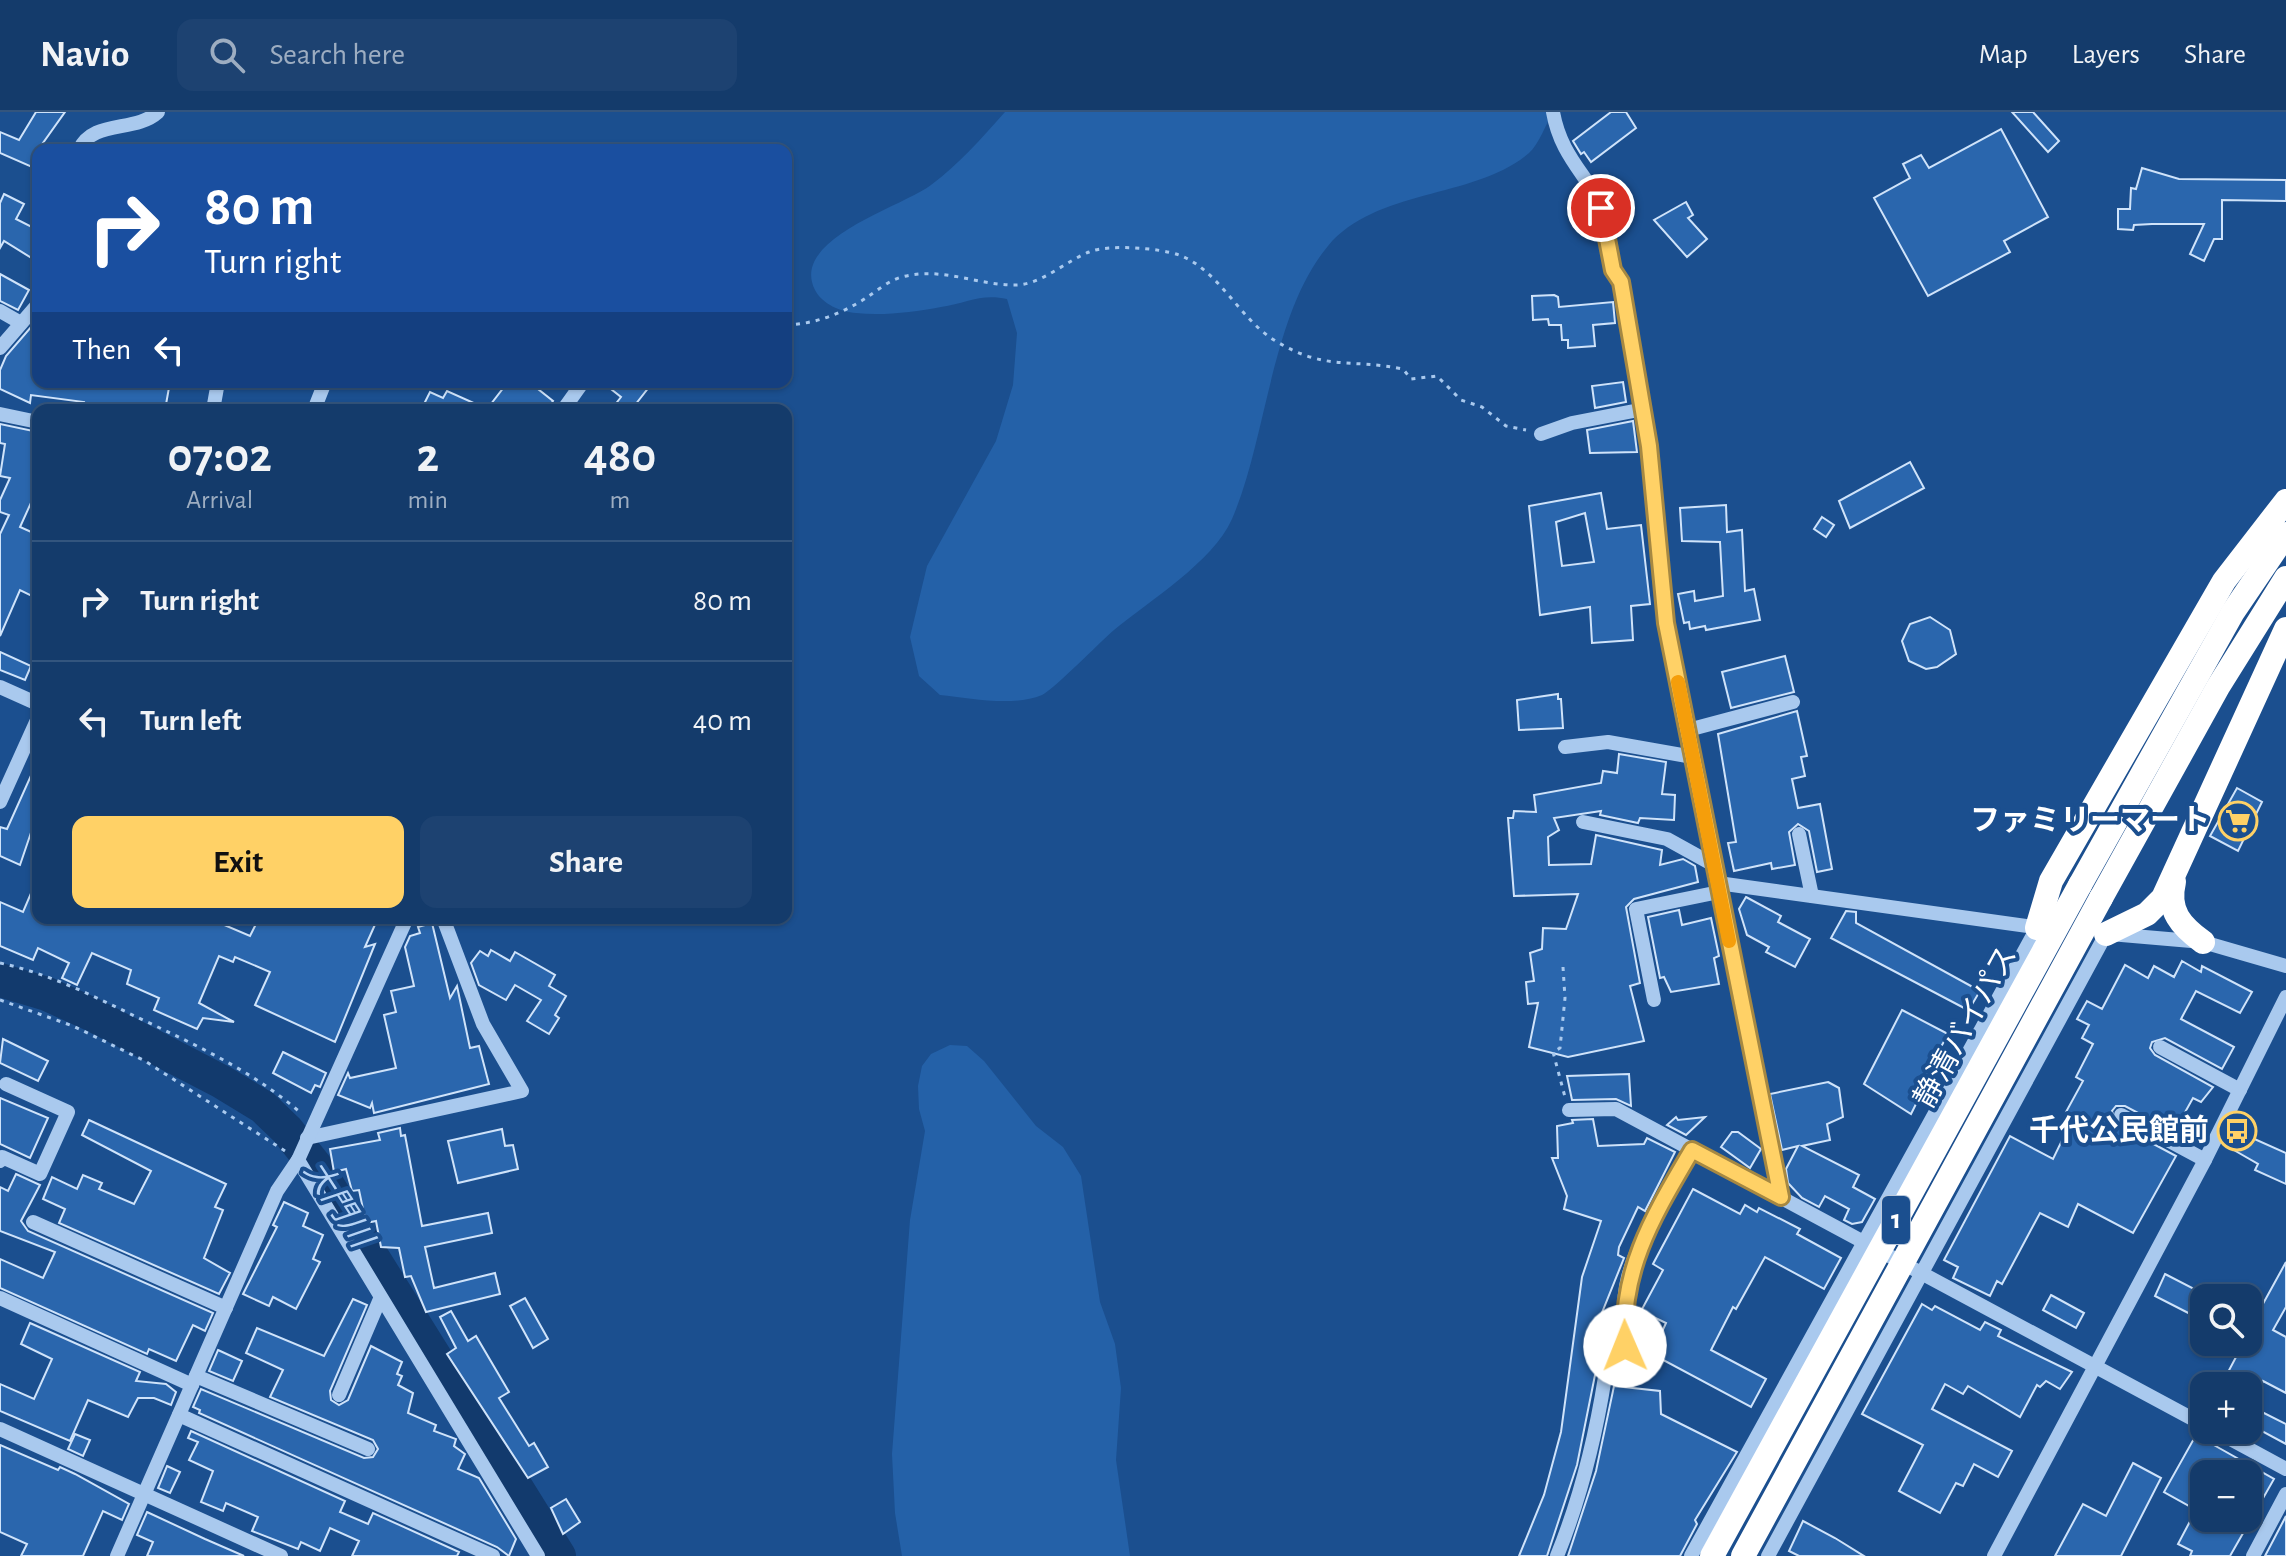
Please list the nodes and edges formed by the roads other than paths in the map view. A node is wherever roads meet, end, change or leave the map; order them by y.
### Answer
1 (158, 112) edge
2 (1553, 112) edge
3 (82, 144) edge
4 (0, 311) edge
5 (32, 311) edge
6 (21, 323) junction
7 (0, 348) edge
8 (1644, 409) junction
9 (0, 414) edge
10 (32, 421) edge
11 (1541, 434) road end
12 (2286, 501) edge
13 (2286, 534) edge
14 (2286, 578) edge
15 (2286, 629) edge
16 (0, 687) edge
17 (32, 697) edge
18 (1793, 702) dead end
19 (1688, 730) junction
20 (32, 731) edge
21 (1565, 747) dead end
22 (1693, 757) junction
23 (0, 802) edge
24 (1583, 822) dead end
25 (1799, 834) dead end
26 (1714, 865) junction
27 (2175, 876) junction
28 (1718, 888) junction
29 (1812, 896) junction
30 (404, 924) edge
31 (445, 924) edge
32 (2037, 928) junction
33 (2106, 934) junction
34 (2203, 942) junction
35 (2286, 966) edge
36 (2286, 997) edge
37 (1654, 1000) dead end
38 (2160, 1047) dead end
39 (6, 1084) dead end
40 (2240, 1090) junction
41 (1569, 1110) road end
42 (2121, 1115) dead end
43 (307, 1138) junction
44 (1692, 1150) junction
45 (298, 1160) junction
46 (2205, 1160) junction
47 (0, 1161) edge
48 (1781, 1197) junction
49 (33, 1222) dead end
50 (1862, 1241) junction
51 (1924, 1273) junction
52 (0, 1298) edge
53 (380, 1299) junction
54 (226, 1308) junction
55 (2096, 1367) junction
56 (194, 1380) junction
57 (339, 1395) dead end
58 (179, 1415) junction
59 (2190, 1417) edge
60 (0, 1429) edge
61 (2240, 1444) edge
62 (368, 1449) dead end
63 (2286, 1469) edge
64 (144, 1494) junction
65 (2286, 1494) edge
66 (117, 1556) edge
67 (281, 1556) edge
68 (493, 1556) edge
69 (538, 1556) edge
70 (1557, 1556) edge
71 (1691, 1556) edge
72 (1712, 1556) edge
73 (1743, 1556) edge
74 (1768, 1556) edge
75 (1994, 1556) edge
76 (2253, 1556) edge

1 - 3 street
2 - 8 street
4 - 6 street
5 - 6 street
6 - 7 street
8 - 11 street
8 - 19 street
9 - 10 street
12 - 32 highway
13 - 72 highway, 静清バイパス / 1, bridge
14 - 73 highway, 静清バイパス / 1, bridge
15 - 27 highway
16 - 17 street
18 - 19 street
19 - 22 street
20 - 23 street
21 - 22 street
22 - 26 street
24 - 26 street
25 - 29 street
26 - 28 street
27 - 33 highway
27 - 34 highway
28 - 29 street
28 - 37 street
28 - 48 street
29 - 32 street
30 - 43 street
31 - 43 street
32 - 33 street
32 - 50 street
33 - 34 street
33 - 51 street
34 - 35 street
36 - 40 street
38 - 40 street
39 - 47 street
40 - 46 street
41 - 44 street
42 - 46 street
43 - 45 street
44 - 48 street
44 - 70 street
45 - 53 street
45 - 54 street
46 - 55 street
48 - 50 street
49 - 54 street
50 - 51 street
50 - 71 street
51 - 55 street
51 - 74 street
52 - 56 street
53 - 57 street
53 - 69 street
54 - 56 street
55 - 59 street
55 - 75 street
56 - 58 street
56 - 62 street
58 - 64 street
58 - 68 street
60 - 64 street
61 - 63 street
64 - 66 street
64 - 67 street
65 - 76 street

